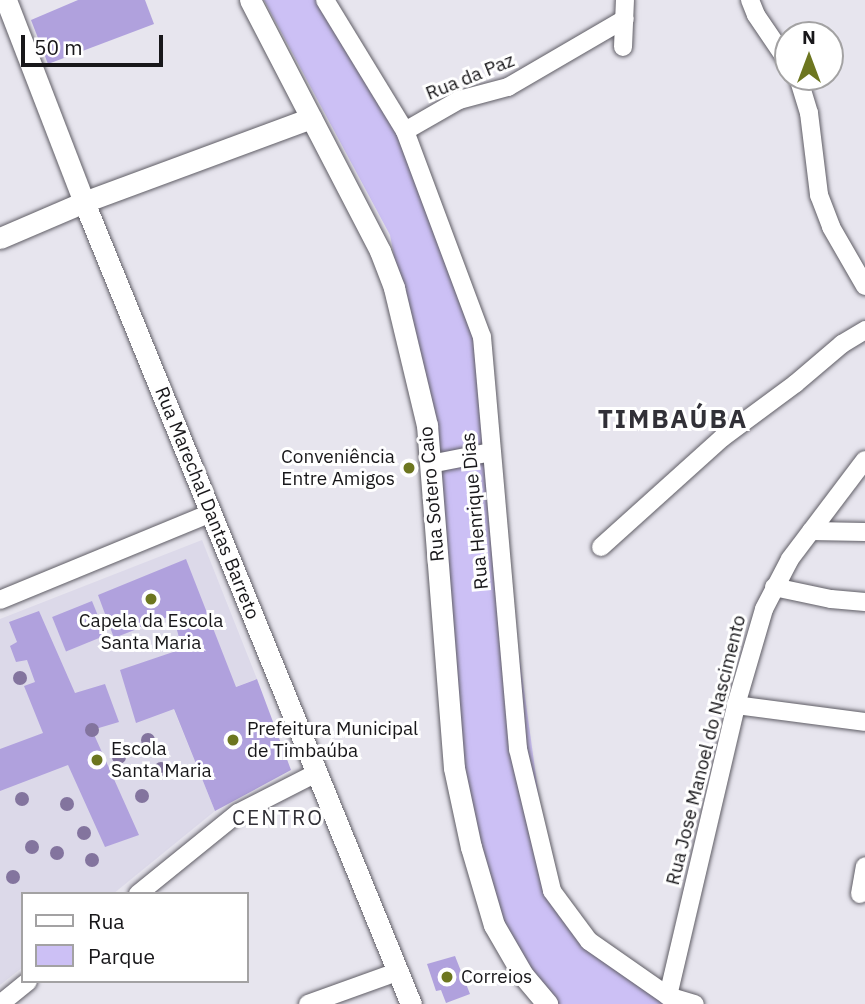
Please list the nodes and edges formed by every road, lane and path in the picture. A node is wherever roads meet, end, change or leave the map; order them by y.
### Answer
1 (250, 0) edge
2 (325, 0) edge
3 (625, 0) edge
4 (750, 0) edge
5 (6, 1) edge
6 (625, 19) junction
7 (774, 41) edge
8 (623, 47) dead end
9 (802, 91) edge
10 (311, 118) junction
11 (405, 131) junction
12 (84, 202) junction
13 (0, 238) edge
14 (865, 286) edge
15 (865, 330) edge
16 (491, 452) junction
17 (865, 460) edge
18 (430, 464) junction
19 (211, 513) junction
20 (811, 531) junction
21 (865, 532) edge
22 (601, 547) dead end
23 (774, 587) junction
24 (0, 600) edge
25 (865, 602) edge
26 (736, 705) junction
27 (865, 722) edge
28 (316, 773) junction
29 (865, 866) edge
30 (140, 892) edge
31 (860, 894) dead end
32 (397, 972) junction
33 (26, 983) edge
34 (668, 996) junction
35 (0, 1004) edge
36 (308, 1004) edge
37 (411, 1004) edge
38 (547, 1004) edge
39 (695, 1004) edge

1 - 10 street, Rua Sotero Caio
2 - 11 street, Rua Henrique Dias
3 - 6 street
4 - 7 street
5 - 12 street, Rua Marechal Dantas Barreto
6 - 8 street
6 - 11 street, Rua da Paz
9 - 14 street
10 - 12 street
10 - 18 street, Rua Sotero Caio
11 - 16 street, Rua Henrique Dias
12 - 13 street
12 - 19 street, Rua Marechal Dantas Barreto
15 - 22 street
16 - 18 street
16 - 34 street, Rua Henrique Dias
17 - 20 street, Rua Jose Manoel do Nascimento
18 - 38 street, Rua Sotero Caio
19 - 24 street
19 - 28 street, Rua Marechal Dantas Barreto
20 - 21 street
20 - 23 street, Rua Jose Manoel do Nascimento
23 - 25 street
23 - 26 street, Rua Jose Manoel do Nascimento
26 - 27 street
26 - 34 street, Rua Jose Manoel do Nascimento
28 - 30 street
28 - 32 street, Rua Marechal Dantas Barreto
29 - 31 street
32 - 36 street
32 - 37 street, Rua Marechal Dantas Barreto
33 - 35 street
34 - 39 street, Rua Henrique Dias

